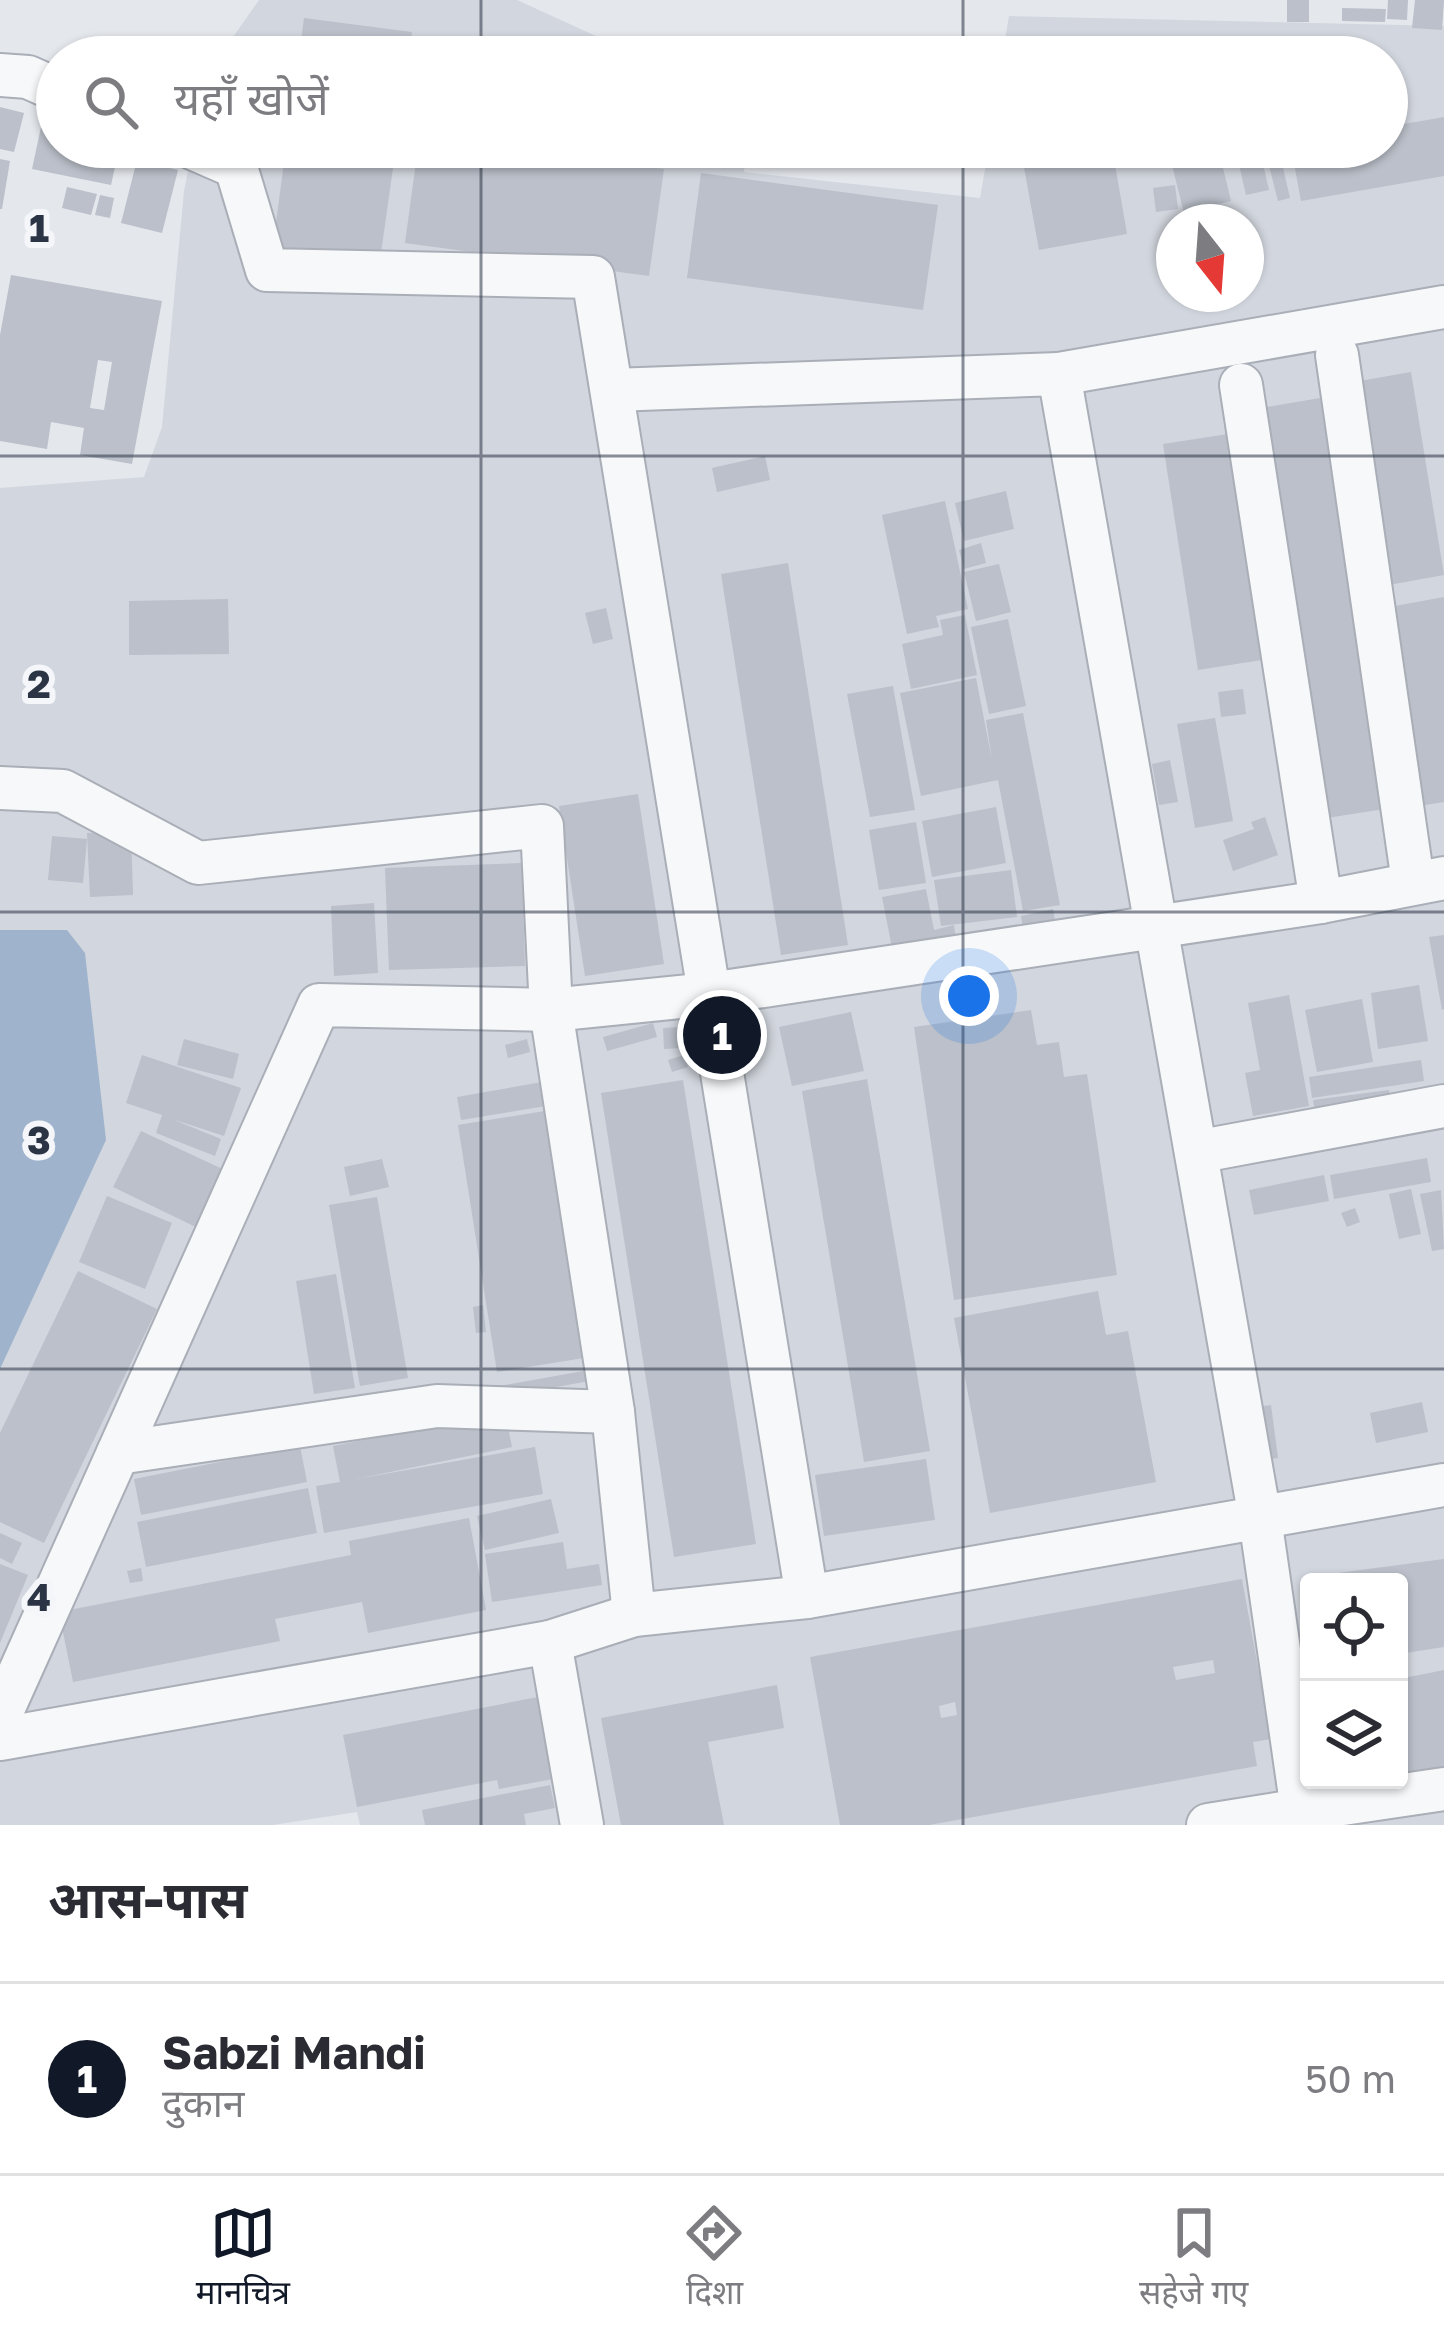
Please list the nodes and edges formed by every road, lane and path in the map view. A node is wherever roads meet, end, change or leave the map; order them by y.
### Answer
1 (0, 76) edge
2 (36, 81) edge
3 (236, 168) edge
4 (1444, 307) edge
5 (1337, 356) dead end
6 (1059, 374) junction
7 (1241, 385) dead end
8 (613, 390) junction
9 (0, 788) edge
10 (1429, 880) edge
11 (1321, 902) junction
12 (1156, 927) junction
13 (710, 994) junction
14 (551, 1010) junction
15 (1444, 1106) edge
16 (1196, 1152) junction
17 (613, 1412) junction
18 (118, 1453) junction
19 (1444, 1486) edge
20 (1261, 1518) junction
21 (807, 1597) junction
22 (634, 1615) junction
23 (550, 1642) junction
24 (0, 1716) edge
25 (0, 1739) edge
26 (1444, 1789) edge
27 (1302, 1810) junction
28 (581, 1825) edge
29 (1208, 1825) edge

1 - 2 street
3 - 8 street
4 - 6 street
5 - 10 street
6 - 8 street
6 - 12 street
7 - 11 street
8 - 13 street
9 - 14 street
10 - 11 street
11 - 12 street
12 - 13 street
12 - 16 street
13 - 14 street
13 - 21 street
14 - 17 street
14 - 18 street
15 - 16 street
16 - 20 street
17 - 18 street
17 - 22 street
18 - 24 street
19 - 20 street
20 - 21 street
20 - 27 street
21 - 22 street
22 - 23 street
23 - 25 street
23 - 28 street
26 - 27 street
27 - 29 street

